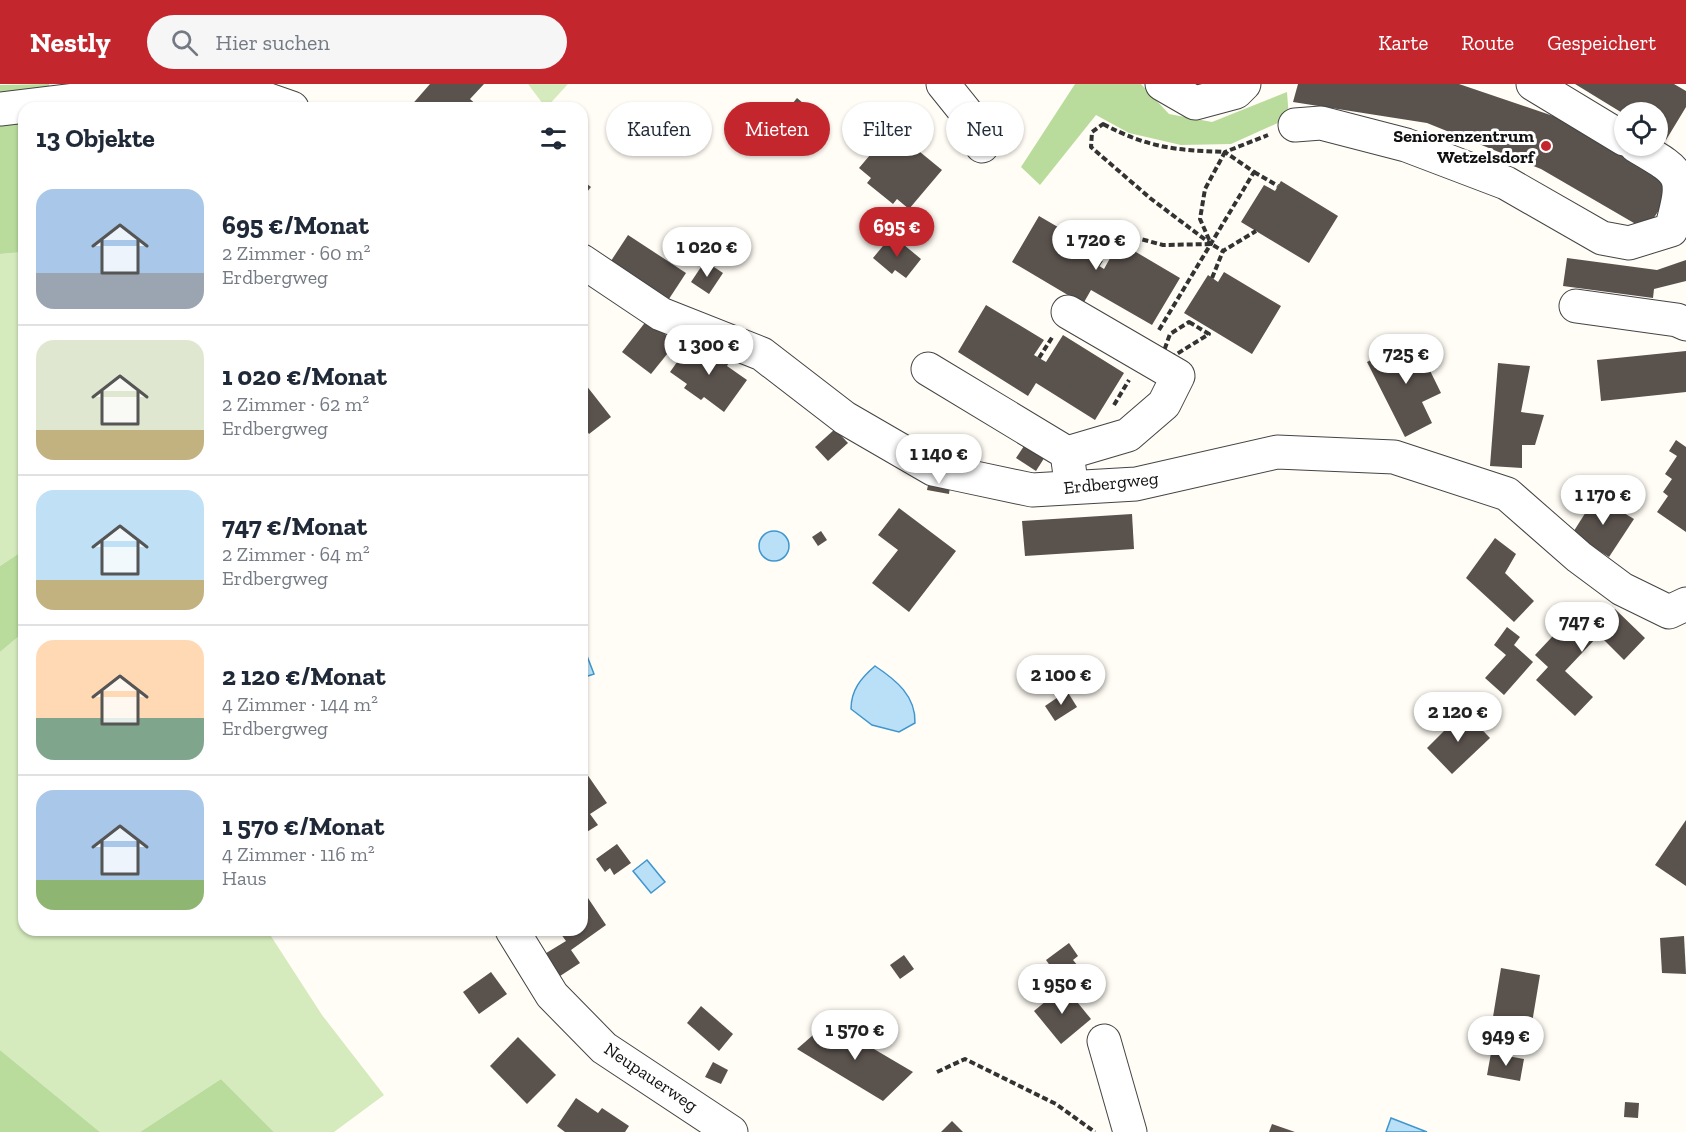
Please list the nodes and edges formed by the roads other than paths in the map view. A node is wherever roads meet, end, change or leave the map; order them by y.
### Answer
1 (943, 84) edge
2 (1162, 84) edge
3 (1244, 84) edge
4 (1533, 84) edge
5 (272, 100) edge
6 (59, 102) edge
7 (957, 102) edge
8 (18, 107) edge
9 (0, 109) edge
10 (1294, 125) road end
11 (1614, 133) edge
12 (1653, 156) edge
13 (588, 265) edge
14 (1576, 306) dead end
15 (1068, 312) dead end
16 (1686, 324) edge
17 (928, 369) dead end
18 (1067, 453) junction
19 (1071, 489) junction
20 (1686, 604) edge
21 (516, 936) edge
22 (1104, 1041) dead end
23 (731, 1132) edge
24 (1130, 1132) edge

1 - 7 street
2 - 3 street
4 - 11 street
5 - 6 street
8 - 9 street
10 - 12 street
13 - 19 street, Erdbergweg
14 - 16 street
15 - 18 street
17 - 18 street
18 - 19 street
19 - 20 street, Erdbergweg
21 - 23 street, Neupauerweg
22 - 24 street

